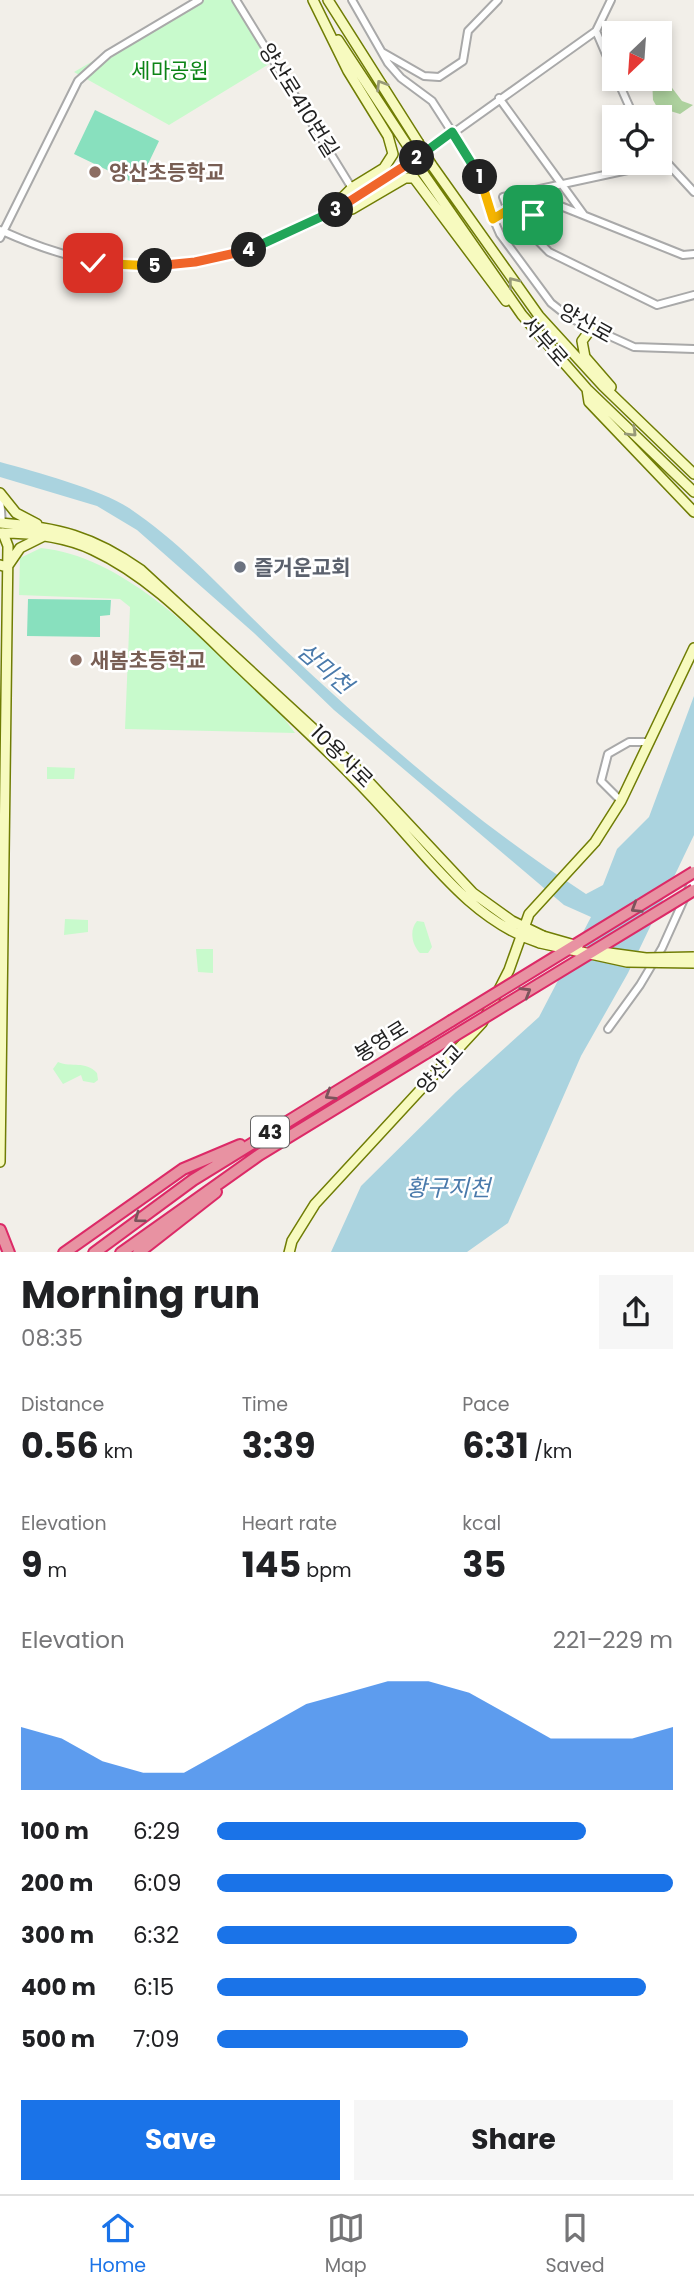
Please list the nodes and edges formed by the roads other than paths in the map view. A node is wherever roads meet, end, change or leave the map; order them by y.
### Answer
1 (199, 0) edge
2 (236, 0) edge
3 (313, 0) edge
4 (328, 0) edge
5 (352, 0) edge
6 (498, 0) edge
7 (611, 0) edge
8 (596, 31) junction
9 (602, 45) edge
10 (380, 51) junction
11 (499, 98) junction
12 (452, 132) junction
13 (672, 168) edge
14 (605, 175) edge
15 (561, 183) junction
16 (353, 187) junction
17 (694, 192) edge
18 (350, 201) junction
19 (508, 210) junction
20 (585, 216) junction
21 (324, 217) junction
22 (493, 219) junction
23 (520, 223) junction
24 (1, 233) edge
25 (694, 254) edge
26 (694, 295) edge
27 (522, 315) junction
28 (591, 329) junction
29 (694, 349) edge
30 (587, 388) junction
31 (659, 440) junction
32 (694, 474) edge
33 (694, 492) edge
34 (0, 495) edge
35 (694, 512) edge
36 (1, 531) edge
37 (41, 531) junction
38 (4, 566) edge
39 (694, 648) edge
40 (650, 742) junction
41 (3, 783) edge
42 (621, 801) junction
43 (3, 868) edge
44 (694, 872) edge
45 (694, 877) edge
46 (694, 890) edge
47 (522, 932) junction
48 (542, 939) junction
49 (694, 957) edge
50 (694, 964) edge
51 (2, 982) edge
52 (608, 1029) dead end
53 (1, 1056) edge
54 (271, 1131) junction
55 (0, 1162) edge
56 (227, 1176) junction
57 (0, 1230) edge
58 (9, 1252) edge
59 (64, 1252) edge
60 (94, 1252) edge
61 (121, 1252) edge
62 (138, 1252) edge
63 (289, 1252) edge

1 - 24 street
2 - 16 street, 양산로410번길
3 - 16 street
3 - 27 street, 서부로, bridge
31 -> 4 street, 서부로, bridge
5 - 10 street, 양산로
6 - 10 street
7 - 8 street
8 - 9 street
8 - 11 street
10 - 12 street, 양산로
11 - 12 street
11 - 15 street
12 - 18 street
12 - 22 street, 양산로
13 - 17 street
14 - 15 street
15 - 19 street
15 - 20 street
16 - 18 street
16 - 21 street
18 - 21 street
19 - 22 street
19 - 23 street
20 - 23 street
20 - 25 street
21 - 24 street
21 - 27 street
22 - 28 street, 양산로
23 - 26 street
27 - 30 street, 서부로
28 - 29 street, 양산로
28 - 31 street
30 -> 33 street, 서부로
30 - 35 street
31 - 32 street, 서부로
34 - 36 street
34 - 37 street
36 - 37 street, 10용사로
36 - 38 street
37 - 38 street
37 - 47 street, 10용사로
38 - 41 street
39 - 40 street, 양산교
40 - 42 street, 양산교
40 - 42 street
41 - 43 street
42 - 47 street, 양산교
43 - 51 street
44 -> 54 highway, 봉영로 / 43, bridge
45 - 52 street
56 -> 46 highway, 봉영로 / 43, bridge
47 - 48 street, 10용사로
47 - 63 street, 양산교
48 - 49 street, 10용사로, bridge
48 - 50 street, 10용사로, bridge
51 - 53 street
53 - 55 street
54 - 59 highway
54 -> 60 highway, 봉영로 / 43
56 - 61 highway, 봉영로 / 43
56 - 62 highway
57 - 58 highway

